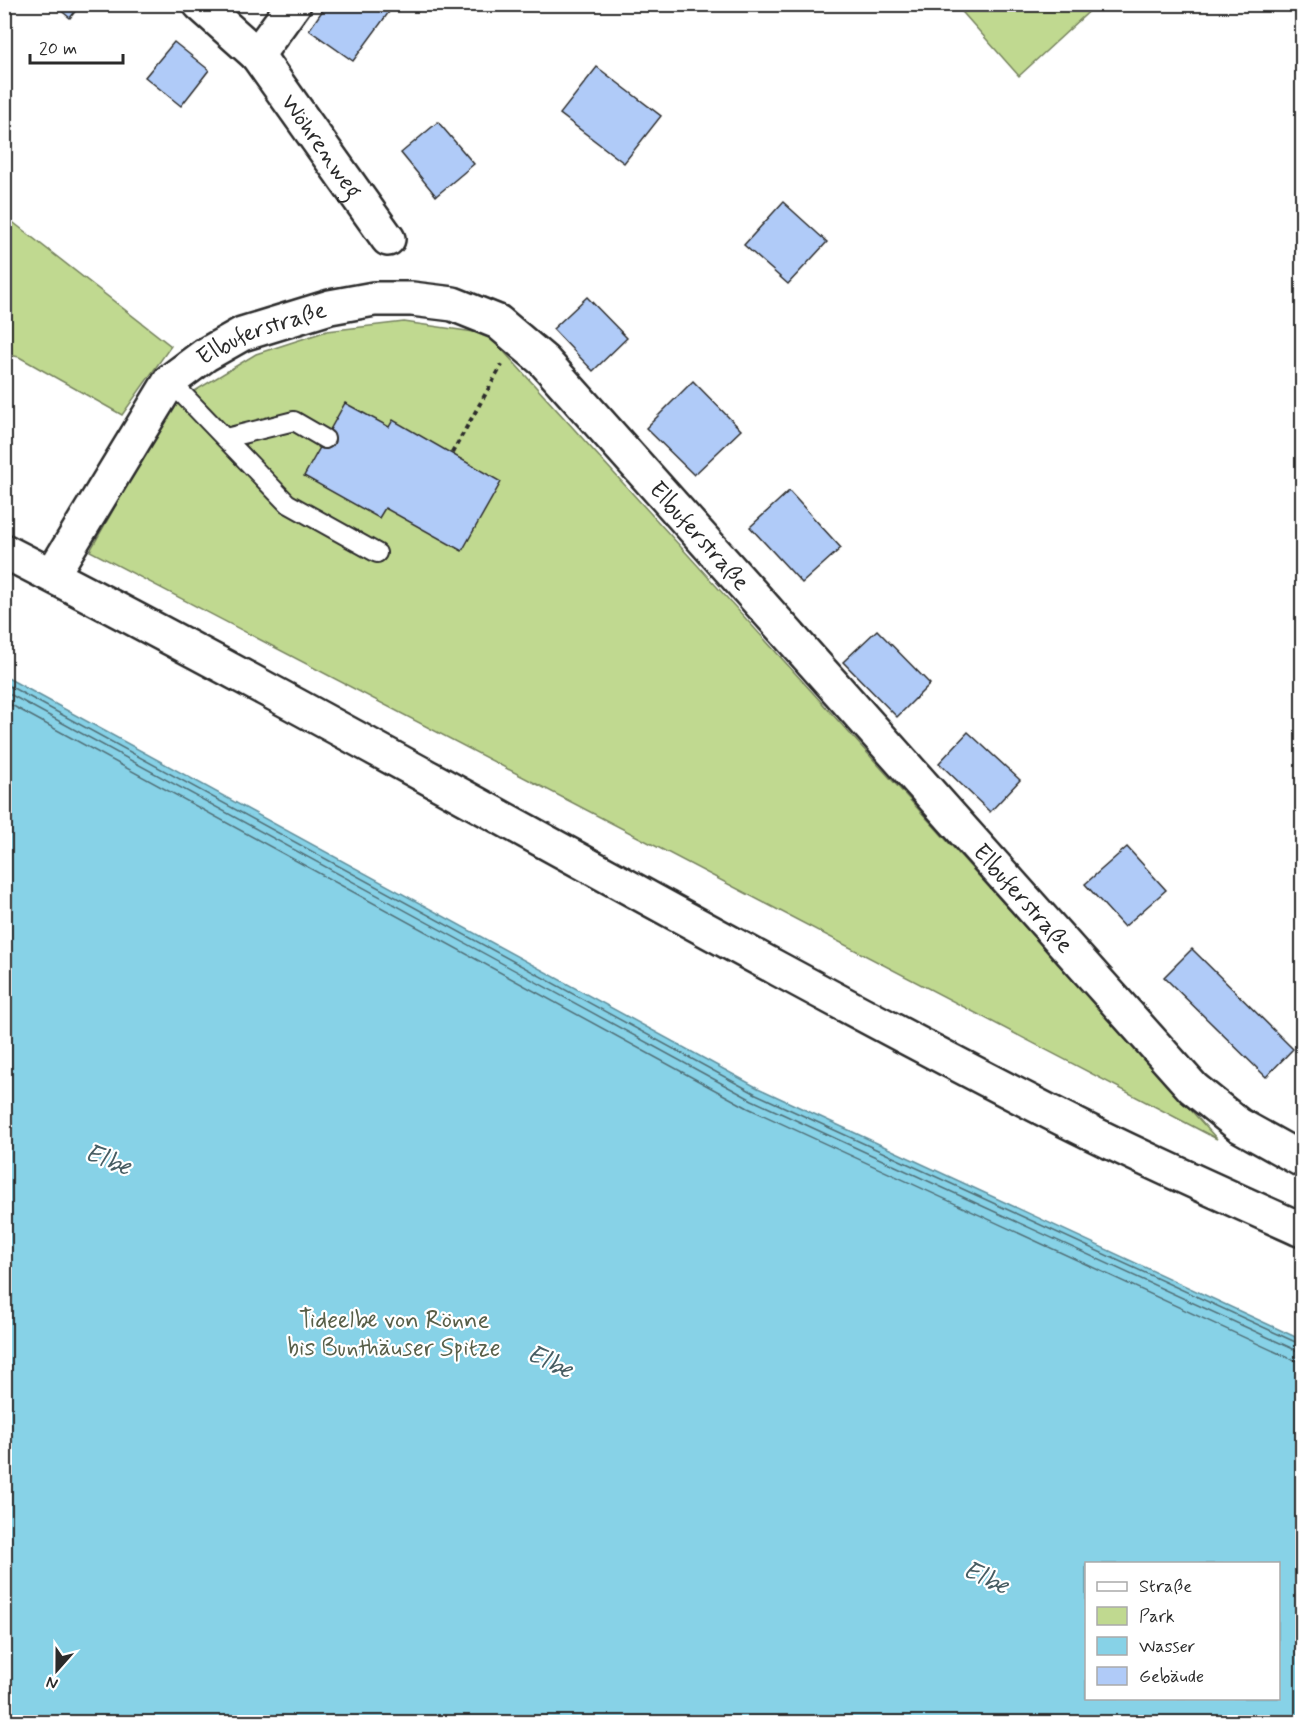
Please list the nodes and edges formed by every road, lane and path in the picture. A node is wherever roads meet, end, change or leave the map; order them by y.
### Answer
1 (200, 4) edge
2 (294, 4) edge
3 (257, 55) junction
4 (388, 239) dead end
5 (518, 338) junction
6 (170, 381) junction
7 (226, 438) junction
8 (325, 439) dead end
9 (452, 453) dead end
10 (4, 551) edge
11 (377, 553) dead end
12 (52, 575) junction
13 (1302, 1160) edge
14 (1302, 1230) edge

1 - 3 street, Wöhrenweg
2 - 3 street
3 - 4 street, Wöhrenweg
5 - 6 street, Elbuferstraße
5 - 9 path
5 - 13 street, Elbuferstraße
6 - 7 lane
6 - 12 street, Elbuferstraße
7 - 8 lane
7 - 11 lane
10 - 12 street
12 - 14 street

